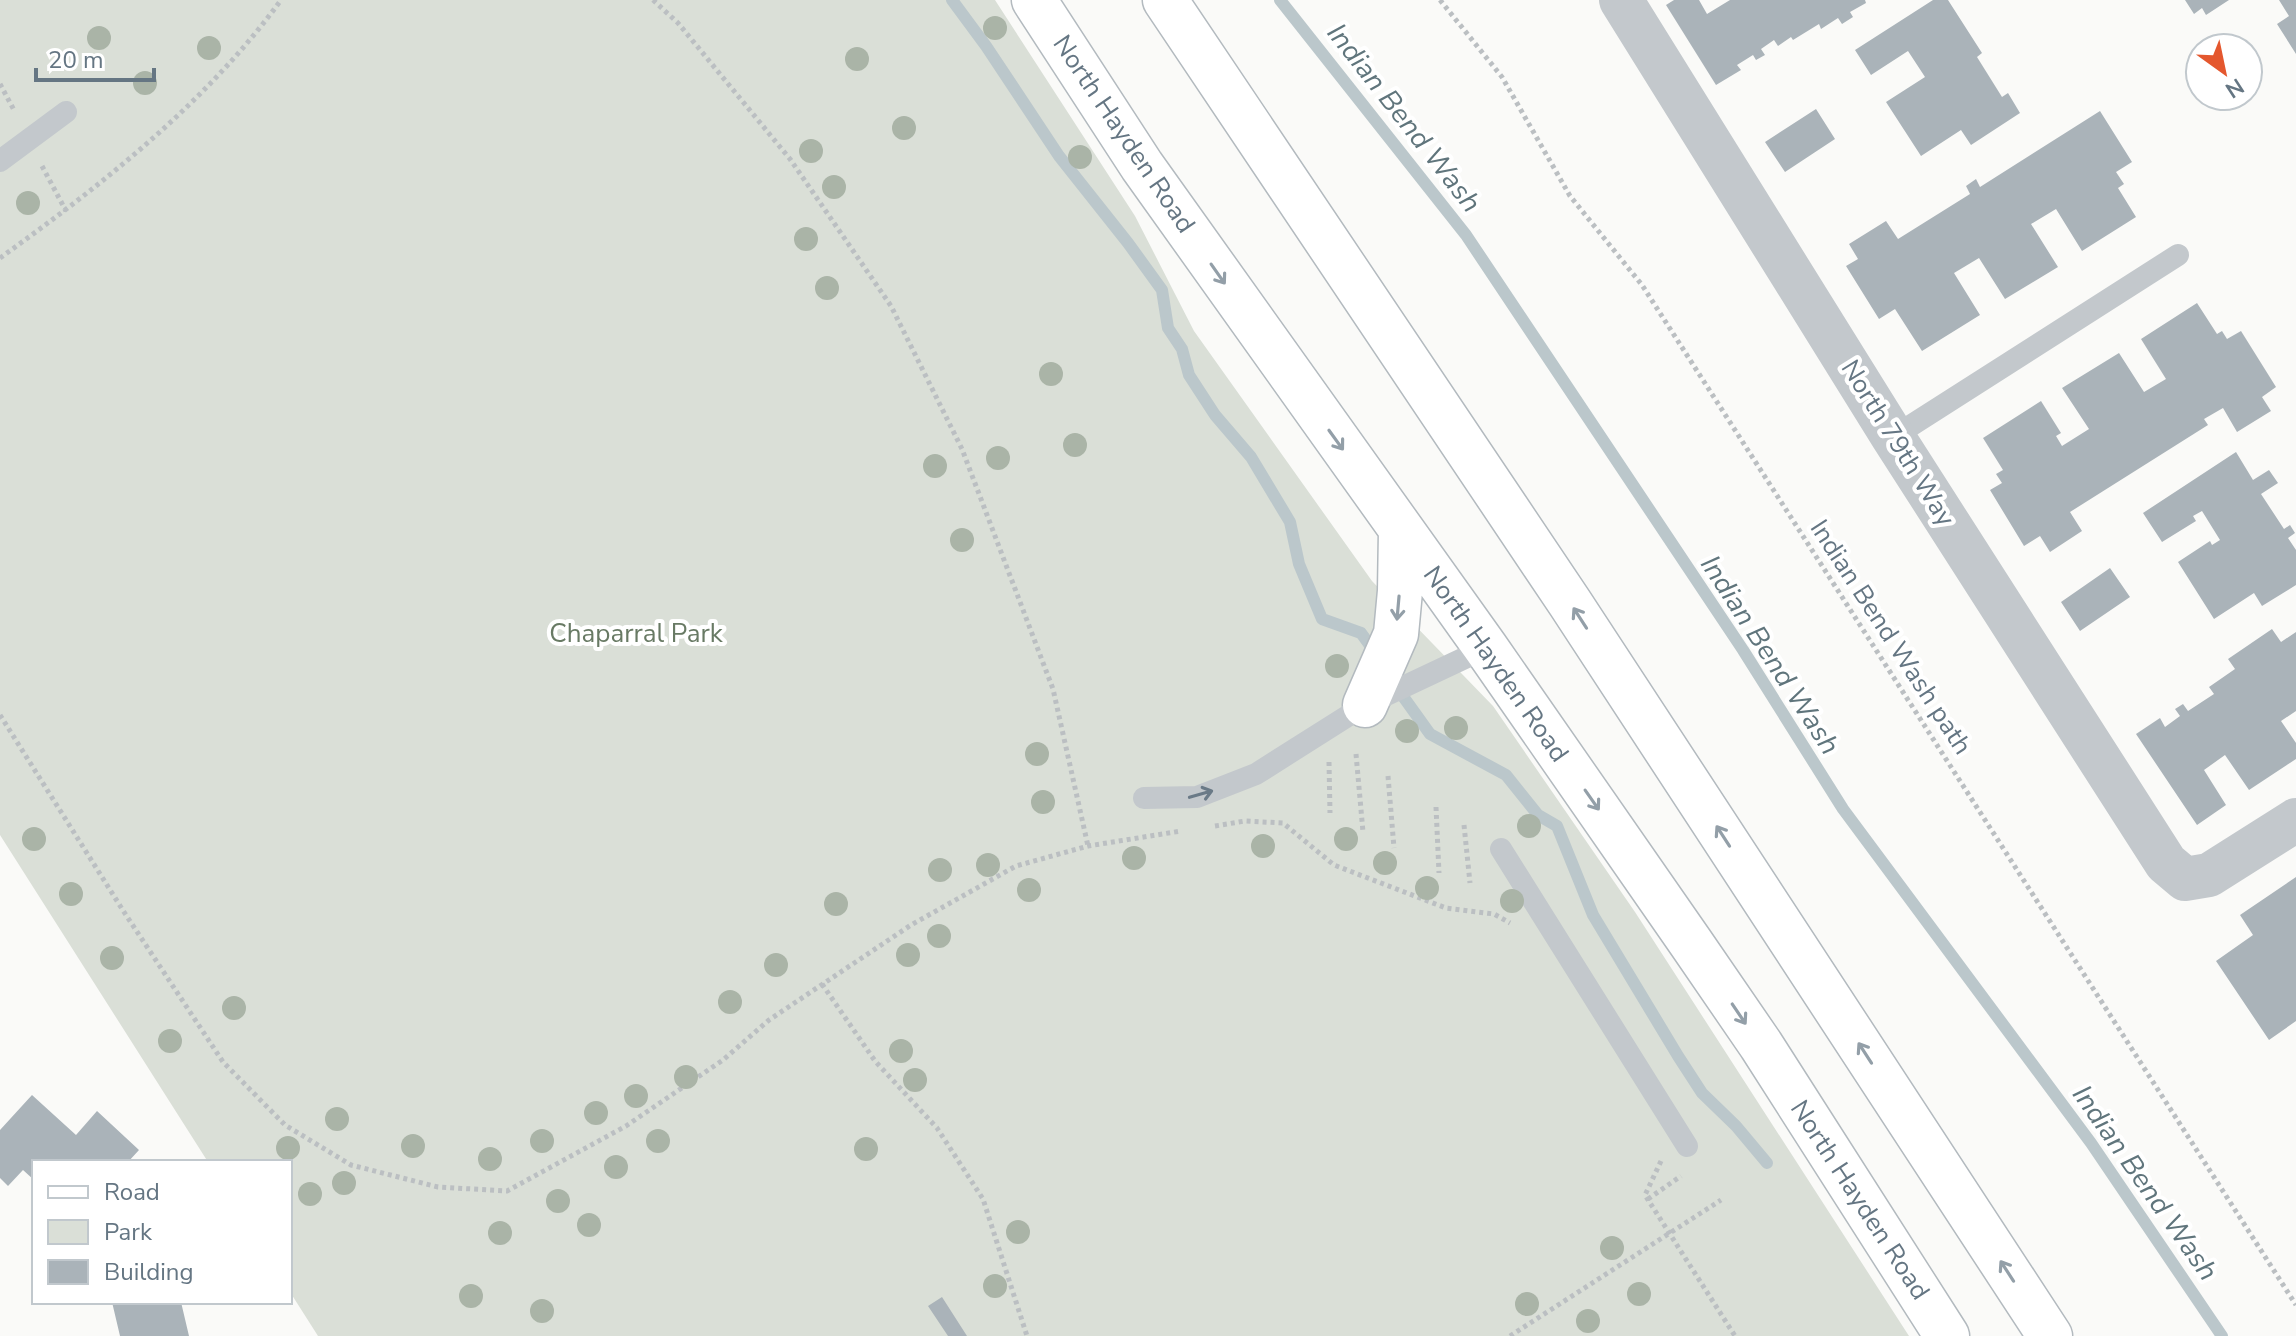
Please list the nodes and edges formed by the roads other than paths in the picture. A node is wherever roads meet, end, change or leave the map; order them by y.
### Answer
1 (1034, 0) edge
2 (1165, 0) edge
3 (1621, 0) edge
4 (66, 112) dead end
5 (0, 161) edge
6 (2178, 255) dead end
7 (1893, 437) junction
8 (1401, 530) junction
9 (1486, 648) junction
10 (1365, 705) junction
11 (1144, 798) dead end
12 (2296, 820) edge
13 (1501, 849) dead end
14 (1687, 1146) dead end
15 (1947, 1336) edge
16 (2050, 1336) edge

1 -> 8 main road, North Hayden Road
16 -> 2 main road
3 - 7 street, North 79th Way
4 - 5 lane
6 - 7 lane
7 - 12 street, North 79th Way
8 - 9 main road, North Hayden Road
8 -> 10 main road
9 - 10 lane
9 -> 15 main road, North Hayden Road
11 -> 10 lane
13 - 14 lane

